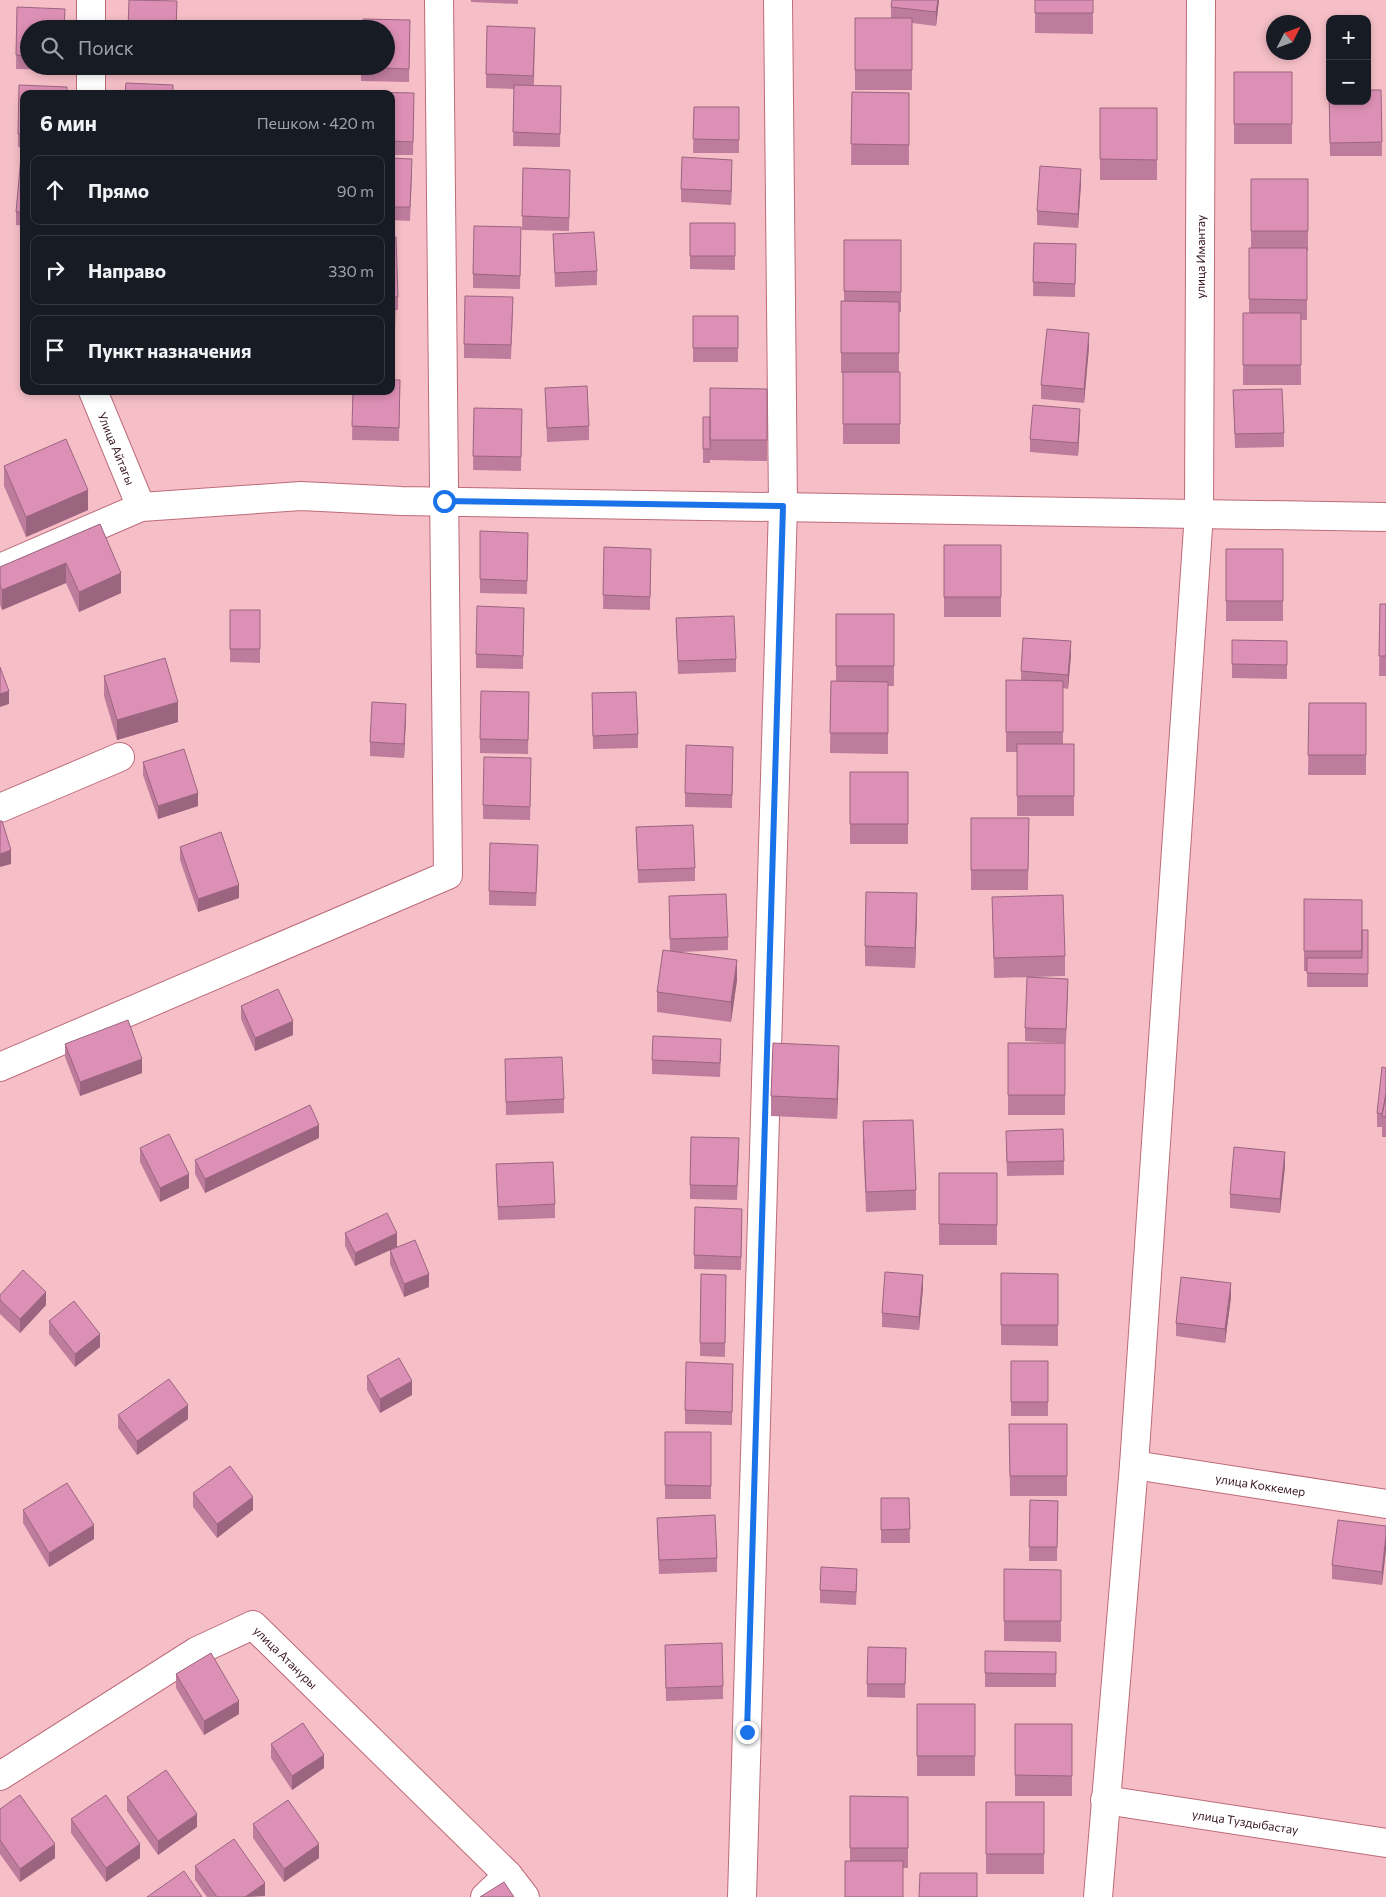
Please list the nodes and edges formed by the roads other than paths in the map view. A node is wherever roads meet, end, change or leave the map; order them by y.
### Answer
1 (90, 0) edge
2 (439, 0) edge
3 (778, 0) edge
4 (1201, 0) edge
5 (91, 20) edge
6 (91, 75) edge
7 (91, 90) edge
8 (95, 395) edge
9 (444, 501) junction
10 (783, 506) junction
11 (142, 507) junction
12 (1199, 513) junction
13 (1386, 517) edge
14 (0, 568) edge
15 (120, 757) dead end
16 (0, 808) edge
17 (0, 1067) edge
18 (1134, 1464) junction
19 (1386, 1504) edge
20 (0, 1776) edge
21 (1105, 1800) junction
22 (1386, 1842) edge
23 (508, 1874) junction
24 (485, 1897) edge
25 (525, 1897) edge
26 (742, 1897) edge
27 (1098, 1897) edge

1 - 5 street
2 - 9 street
3 - 10 street
4 - 12 street, улица Имантау
6 - 7 street
8 - 11 street, Улица Айтагы
9 - 10 street
9 - 11 street
9 - 17 street
10 - 12 street
10 - 26 street
11 - 14 street
12 - 13 street
12 - 18 street, улица Имантау
15 - 16 street
18 - 19 street, улица Коккемер
18 - 21 street, улица Имантау
20 - 23 street, улица Атануры
21 - 22 street, улица Туздыбастау
21 - 27 street, улица Имантау
23 - 24 street
23 - 25 street

